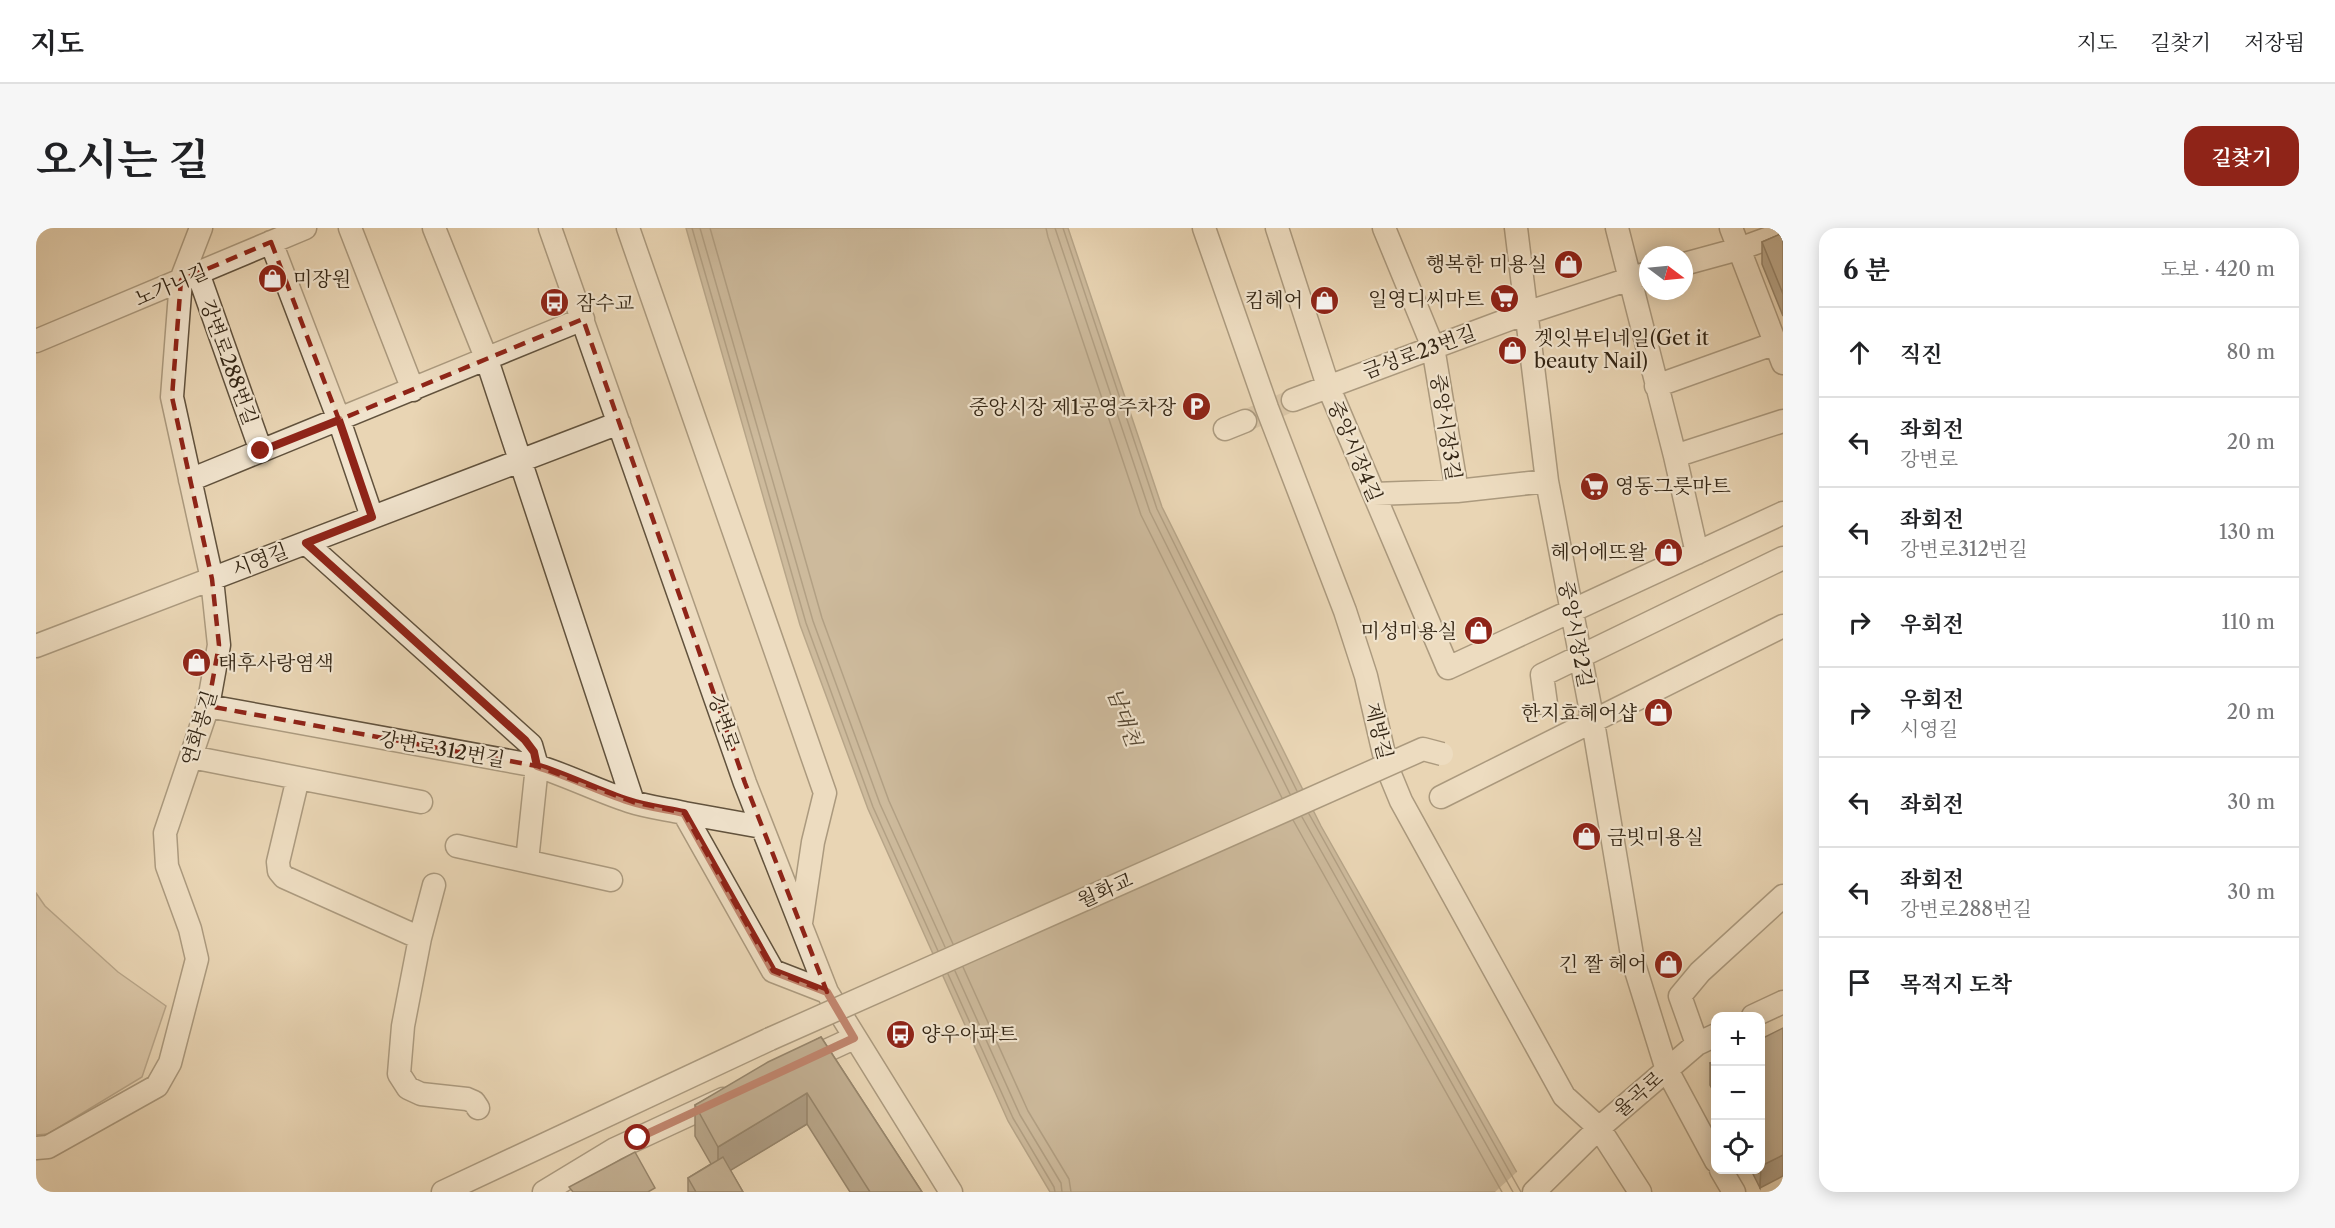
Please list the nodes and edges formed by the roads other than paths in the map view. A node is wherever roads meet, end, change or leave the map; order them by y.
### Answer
1 (201, 228) edge
2 (305, 228) edge
3 (350, 228) edge
4 (434, 228) edge
5 (550, 228) edge
6 (628, 228) edge
7 (1204, 228) edge
8 (1277, 228) edge
9 (1384, 228) edge
10 (1516, 228) edge
11 (1617, 228) edge
12 (1731, 228) edge
13 (1783, 233) edge
14 (271, 242) junction
15 (1739, 249) junction
16 (1693, 262) edge
17 (1639, 276) edge
18 (189, 277) junction
19 (1643, 300) edge
20 (1526, 312) junction
21 (583, 319) junction
22 (36, 341) edge
23 (1433, 347) junction
24 (1779, 353) edge
25 (487, 360) junction
26 (1328, 386) junction
27 (1656, 386) junction
28 (413, 390) junction
29 (1293, 400) tunnel mouth
30 (339, 420) junction
31 (1783, 421) edge
32 (619, 423) junction
33 (261, 451) junction
34 (1675, 456) junction
35 (520, 461) junction
36 (190, 480) junction
37 (1547, 481) junction
38 (1457, 491) junction
39 (1374, 494) junction
40 (1783, 513) edge
41 (372, 517) junction
42 (306, 543) junction
43 (1696, 553) junction
44 (1783, 558) edge
45 (212, 579) junction
46 (1571, 611) junction
47 (1783, 626) edge
48 (36, 646) edge
49 (1580, 657) junction
50 (1546, 704) dead end
51 (208, 706) junction
52 (1593, 722) junction
53 (1442, 754) dead end
54 (191, 757) junction
55 (537, 766) junction
56 (298, 778) junction
57 (1441, 796) dead end
58 (421, 802) dead end
59 (633, 802) junction
60 (684, 813) junction
61 (762, 827) junction
62 (457, 846) dead end
63 (527, 861) junction
64 (611, 879) dead end
65 (434, 885) dead end
66 (1783, 896) edge
67 (801, 925) junction
68 (420, 938) junction
69 (827, 992) junction
70 (1783, 1002) edge
71 (1763, 1012) edge
72 (854, 1038) junction
73 (1706, 1040) edge
74 (1667, 1070) junction
75 (778, 1073) edge
76 (746, 1088) edge
77 (478, 1108) dead end
78 (1599, 1128) junction
79 (36, 1148) edge
80 (1711, 1152) edge
81 (1723, 1174) edge
82 (443, 1192) edge
83 (544, 1192) edge
84 (951, 1192) edge
85 (1534, 1192) edge
86 (1640, 1192) edge
87 (1734, 1192) edge

1 - 18 street, 연화봉길
2 - 14 street, 노가니길
3 - 28 street
4 - 25 street
5 - 21 street, 강변로
6 - 67 street
7 - 78 street, 제방길
8 - 26 street, 중앙시장4길
9 - 23 street, 중앙시장3길
10 - 20 street, 중앙시장2길
11 - 17 street
12 - 15 street
13 - 15 street
14 - 18 street, 노가니길
14 - 30 street
15 - 16 street
15 - 24 street
17 - 20 street, 금성로23번길
18 - 22 street, 노가니길
18 - 33 street, 강변로288번길
18 - 36 street, 연화봉길
19 - 27 street
20 - 23 street, 금성로23번길
20 - 37 street, 중앙시장2길
21 - 25 street, 강변로288번길
21 - 32 street, 강변로
23 - 26 street, 금성로23번길
23 - 38 street, 중앙시장3길
24 - 27 street
25 - 28 street, 강변로288번길
25 - 35 street
26 - 29 street, 금성로23번길
26 - 39 street, 중앙시장4길
27 - 34 street
28 - 30 street, 강변로288번길
30 - 33 street, 강변로288번길
30 - 41 street
31 - 34 street
32 - 35 street, 시영길
32 - 61 street, 강변로
33 - 36 street, 강변로288번길
34 - 43 street
35 - 41 street, 시영길
35 - 59 street
36 - 45 street, 연화봉길
37 - 38 street
37 - 46 street, 중앙시장2길
38 - 39 street
39 - 46 street, 중앙시장4길
40 - 43 street
41 - 42 street, 시영길
42 - 45 street, 시영길
42 - 55 street
43 - 46 street
44 - 49 street
45 - 48 street, 시영길
45 - 51 street, 연화봉길
46 - 49 street, 중앙시장2길
47 - 52 street
49 - 50 street
49 - 52 street, 중앙시장2길
51 - 54 street, 연화봉길
51 - 55 street, 강변로312번길
52 - 57 street
52 - 74 street, 중앙시장2길
53 - 82 street, 월화교, bridge
54 - 56 street
54 - 79 street, 연화봉길
55 - 59 street, 강변로312번길
55 - 63 street
56 - 58 street
56 - 68 street
59 - 60 street, 강변로312번길
60 - 61 street, 강변로312번길
60 - 69 street
61 - 67 street, 강변로
62 - 63 street
63 - 64 street
65 - 68 street
66 - 73 street
67 - 69 street, 강변로
68 - 77 street
69 - 72 street, 강변로
70 - 71 street
72 - 75 street
72 - 84 street, 강변로
73 - 74 street, 율곡로
74 - 78 street, 율곡로
74 - 80 street, 중앙시장2길
76 - 83 street
78 - 85 street, 율곡로
78 - 86 street, 제방길
81 - 87 street

